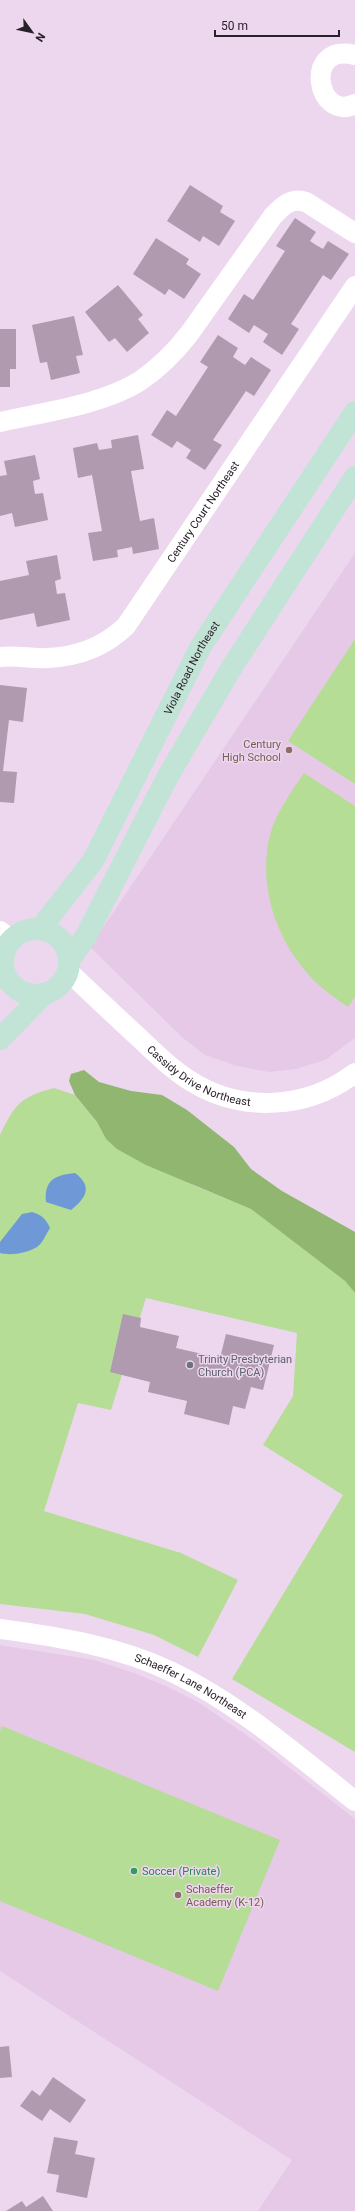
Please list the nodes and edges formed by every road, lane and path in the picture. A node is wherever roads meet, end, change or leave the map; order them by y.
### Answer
1 (355, 55) edge
2 (355, 104) edge
3 (355, 233) edge
4 (355, 286) edge
5 (355, 412) edge
6 (0, 422) edge
7 (355, 477) edge
8 (0, 657) edge
9 (40, 929) junction
10 (4, 946) edge
11 (69, 966) junction
12 (44, 994) junction
13 (0, 1038) edge
14 (355, 1073) edge
15 (0, 1629) edge
16 (355, 1801) edge

1 - 2 street
3 - 6 street
4 - 8 street, Century Court Northeast
5 - 9 main road, Viola Road Northeast
7 - 11 main road
9 - 10 main road
9 - 11 main road
10 - 12 main road
11 - 12 main road
11 - 14 street, Cassidy Drive Northeast
12 - 13 main road
15 - 16 street, Schaeffer Lane Northeast

